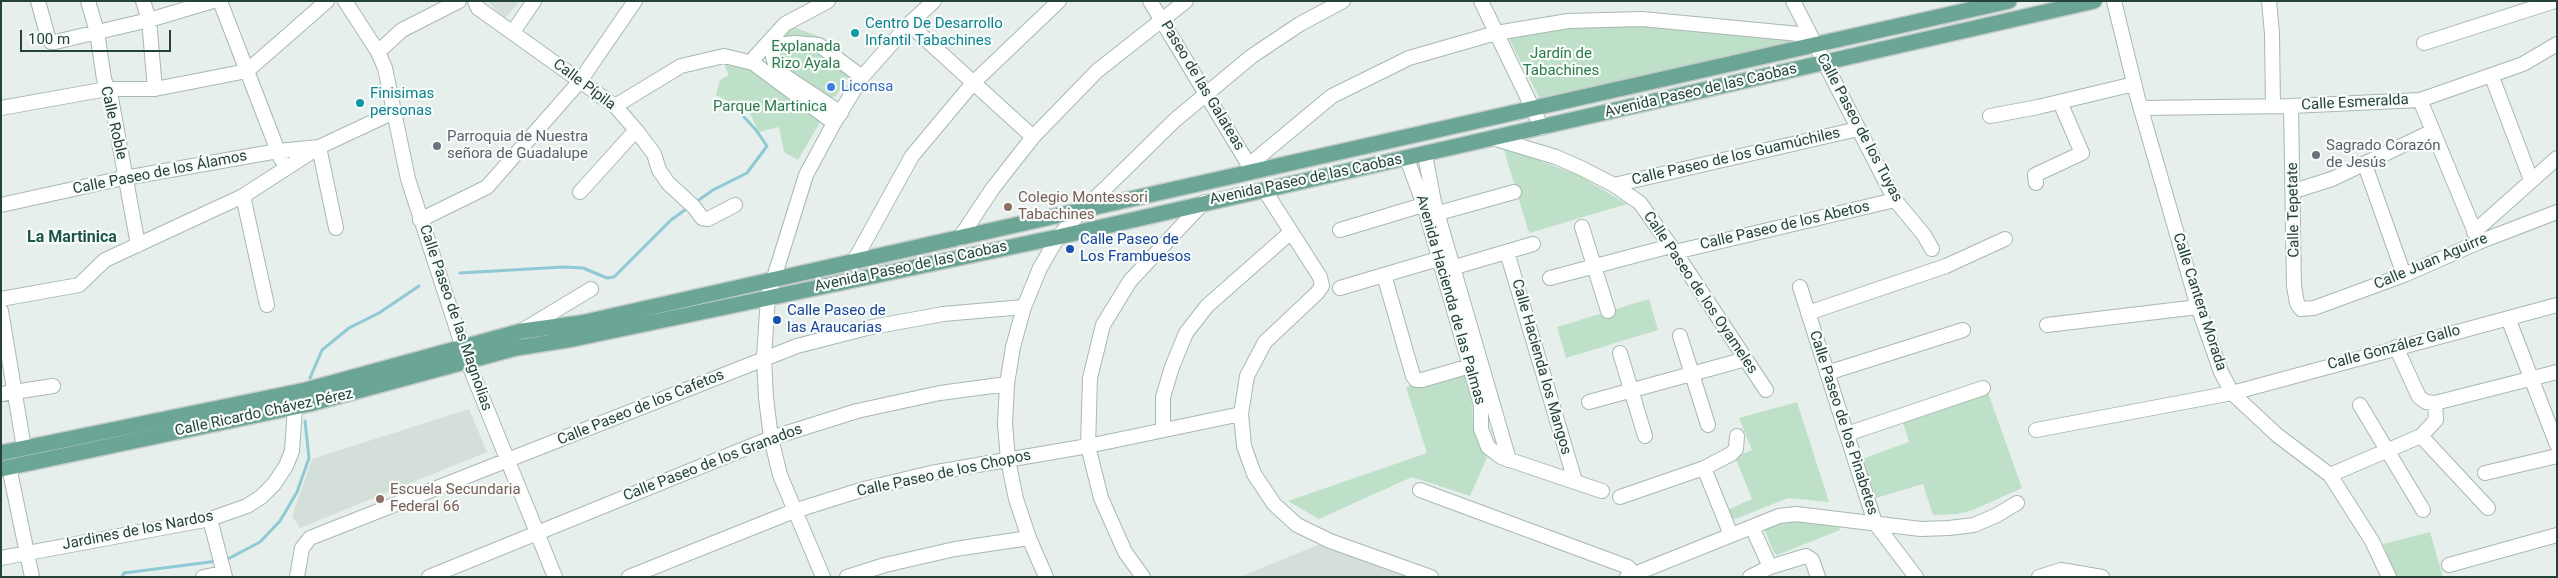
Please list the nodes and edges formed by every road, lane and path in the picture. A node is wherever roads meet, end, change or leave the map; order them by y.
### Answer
1 (38, 1) edge
2 (88, 1) edge
3 (143, 1) edge
4 (213, 1) edge
5 (220, 1) edge
6 (327, 1) edge
7 (345, 1) edge
8 (474, 1) edge
9 (534, 1) edge
10 (635, 1) edge
11 (828, 1) edge
12 (934, 1) edge
13 (1059, 1) edge
14 (1150, 1) edge
15 (1186, 1) edge
16 (1344, 1) edge
17 (1481, 1) edge
18 (1793, 1) edge
19 (2008, 1) edge
20 (2094, 1) edge
21 (2114, 1) edge
22 (2269, 1) edge
23 (2555, 1) edge
24 (455, 2) edge
25 (1162, 19) junction
26 (149, 20) junction
27 (909, 24) junction
28 (97, 31) junction
29 (512, 32) junction
30 (1496, 33) junction
31 (775, 39) junction
32 (1813, 40) junction
33 (2424, 43) dead end
34 (2557, 44) edge
35 (378, 52) junction
36 (751, 60) junction
37 (1824, 62) junction
38 (777, 70) junction
39 (247, 71) junction
40 (862, 77) junction
41 (2492, 77) junction
42 (580, 81) junction
43 (973, 83) junction
44 (2134, 84) junction
45 (107, 88) junction
46 (155, 89) junction
47 (1207, 93) junction
48 (2420, 100) junction
49 (2060, 102) junction
50 (615, 106) junction
51 (2273, 106) junction
52 (2291, 106) junction
53 (1532, 107) junction
54 (1, 108) edge
55 (2141, 108) junction
56 (394, 112) junction
57 (1990, 116) dead end
58 (838, 118) junction
59 (1542, 128) junction
60 (1858, 129) junction
61 (636, 130) junction
62 (2433, 131) junction
63 (1033, 137) junction
64 (1496, 139) junction
65 (319, 146) junction
66 (278, 151) junction
67 (1327, 155) junction
68 (2557, 158) edge
69 (1426, 159) junction
70 (1408, 163) junction
71 (2365, 165) junction
72 (1251, 168) junction
73 (285, 170) junction
74 (1332, 176) junction
75 (125, 178) junction
76 (2531, 180) junction
77 (2036, 183) dead end
78 (1614, 185) junction
79 (1264, 191) junction
80 (2294, 191) junction
81 (580, 192) dead end
82 (1514, 192) dead end
83 (243, 196) junction
84 (1894, 200) junction
85 (1204, 202) junction
86 (1, 205) edge
87 (735, 205) dead end
88 (1431, 209) junction
89 (1082, 210) junction
90 (2557, 212) edge
91 (420, 220) junction
92 (1582, 227) dead end
93 (336, 228) dead end
94 (1340, 230) dead end
95 (1291, 232) junction
96 (1058, 237) junction
97 (2476, 237) junction
98 (959, 239) junction
99 (2005, 239) dead end
100 (1533, 244) dead end
101 (138, 245) junction
102 (1673, 249) junction
103 (1932, 249) dead end
104 (1507, 252) junction
105 (854, 263) junction
106 (1446, 263) junction
107 (1594, 266) junction
108 (1384, 275) junction
109 (2404, 275) junction
110 (1550, 278) dead end
111 (772, 280) junction
112 (1800, 287) dead end
113 (1340, 288) dead end
114 (591, 289) dead end
115 (768, 297) junction
116 (1, 299) edge
117 (267, 305) dead end
118 (2557, 305) edge
119 (1024, 307) junction
120 (2198, 307) junction
121 (2305, 310) joint
122 (1, 311) edge
123 (1608, 311) dead end
124 (1808, 313) junction
125 (2508, 318) junction
126 (2047, 325) dead end
127 (1963, 330) dead end
128 (522, 331) junction
129 (1680, 336) dead end
130 (2396, 347) junction
131 (516, 348) joint
132 (465, 353) junction
133 (1620, 353) dead end
134 (764, 358) junction
135 (1746, 359) junction
136 (1475, 364) junction
137 (2557, 372) edge
138 (1827, 373) junction
139 (1692, 374) junction
140 (2532, 378) junction
141 (1007, 384) junction
142 (53, 386) dead end
143 (1983, 388) dead end
144 (1632, 390) junction
145 (1766, 390) dead end
146 (8, 393) edge
147 (2232, 393) junction
148 (303, 401) junction
149 (1590, 402) dead end
150 (2435, 403) junction
151 (2360, 405) dead end
152 (1240, 414) junction
153 (1708, 425) dead end
154 (1162, 428) junction
155 (2036, 430) dead end
156 (1847, 434) junction
157 (1645, 436) dead end
158 (1737, 436) dead end
159 (2421, 436) junction
160 (771, 438) junction
161 (2557, 445) edge
162 (1088, 446) junction
163 (24, 448) junction
164 (2387, 450) junction
165 (1, 453) edge
166 (2557, 456) edge
167 (1008, 460) junction
168 (507, 462) junction
169 (5, 468) edge
170 (1704, 468) junction
171 (2485, 474) dead end
172 (2330, 475) junction
173 (1575, 482) junction
174 (1420, 490) dead end
175 (1602, 490) dead end
176 (1620, 497) dead end
177 (2017, 503) dead end
178 (2488, 508) dead end
179 (794, 510) junction
180 (2423, 510) dead end
181 (210, 519) junction
182 (1875, 523) junction
183 (1752, 527) junction
184 (537, 533) junction
185 (1731, 535) junction
186 (2557, 536) edge
187 (1029, 538) junction
188 (27, 552) junction
189 (1, 558) edge
190 (2449, 565) dead end
191 (1770, 567) junction
192 (223, 572) edge
193 (2085, 574) edge
194 (1633, 576) edge
195 (32, 577) edge
196 (203, 577) edge
197 (297, 577) edge
198 (429, 577) edge
199 (554, 577) edge
200 (629, 577) edge
201 (823, 577) edge
202 (847, 577) edge
203 (1046, 577) edge
204 (1143, 577) edge
205 (1431, 577) edge
206 (1750, 577) edge
207 (1818, 577) edge
208 (1916, 577) edge
209 (2039, 577) edge
210 (2102, 577) edge
211 (2389, 577) edge

1 - 28 street
2 - 28 street, Calle Roble
3 - 26 street
4 - 26 street
5 - 39 street
6 - 39 street
7 - 35 street, Calle Paseo de las Magnolias
8 - 29 street, Calle Pípila
9 - 29 street
10 - 42 street
11 - 31 street
12 - 27 street
13 - 43 street
14 - 25 street, Paseo de las Galateas
15 - 25 street
16 - 47 street
17 - 30 street
18 - 32 street, Calle Paseo de los Tuyas
19 - 32 main road, Avenida Paseo de las Caobas
20 - 37 main road, Avenida Paseo de las Caobas
21 - 44 street, Calle Cantera Morada
22 - 51 street
23 - 33 street
24 - 35 street
25 - 47 street, Paseo de las Galateas
25 - 63 street
26 - 28 street
26 - 46 street
27 - 40 street
27 - 43 street
28 - 45 street, Calle Roble
29 - 42 street, Calle Pípila
30 - 32 street
30 - 53 street
30 - 72 street
31 - 36 street
31 - 38 street
31 - 40 street
32 - 37 street, Calle Paseo de los Tuyas
32 - 53 main road, Avenida Paseo de las Caobas
34 - 41 street, Calle Esmeralda
35 - 56 street, Calle Paseo de las Magnolias
36 - 38 street
36 - 50 street
36 - 58 street
37 - 59 main road, Avenida Paseo de las Caobas
37 - 60 street, Calle Paseo de los Tuyas
38 - 58 street
39 - 46 street
39 - 66 street
40 - 58 street
41 - 48 street, Calle Esmeralda
41 - 76 street
42 - 50 street, Calle Pípila
42 - 91 street
43 - 63 street
43 - 105 street
44 - 49 street
44 - 55 street, Calle Cantera Morada
45 - 46 street
45 - 54 street
45 - 75 street, Calle Roble
47 - 72 street, Paseo de las Galateas
47 - 89 street
48 - 52 street, Calle Esmeralda
48 - 62 street
49 - 57 street
49 - 77 street
50 - 61 street, Calle Pípila
51 - 52 street, Calle Esmeralda
51 - 55 street, Calle Esmeralda
52 - 80 street, Calle Tepetate
53 - 59 street
53 - 67 main road, Avenida Paseo de las Caobas
55 - 120 street, Calle Cantera Morada
56 - 65 street
56 - 91 street, Calle Paseo de las Magnolias
58 - 111 street
59 - 64 main road, Avenida Paseo de las Caobas
60 - 78 street, Calle Paseo de los Guamúchiles
60 - 84 street, Calle Paseo de los Tuyas
61 - 81 street
61 - 87 street, Calle Pípila
62 - 71 street
62 - 97 street
63 - 98 street
64 - 69 main road, Avenida Paseo de las Caobas
64 - 78 street, Calle Paseo de los Oyameles
65 - 66 street, Calle Paseo de los Álamos
65 - 73 street
65 - 93 street
66 - 73 street
66 - 75 street, Calle Paseo de los Álamos
67 - 72 main road, Avenida Paseo de las Caobas
67 - 74 main road
68 - 76 street
69 - 70 main road, Avenida Paseo de las Caobas
69 - 88 street, Avenida Hacienda de las Palmas
70 - 74 main road, Avenida Paseo de las Caobas
70 - 88 street, Avenida Hacienda de las Palmas
71 - 80 street
71 - 109 street
72 - 89 main road, Avenida Paseo de las Caobas
73 - 83 street
74 - 79 main road, Avenida Paseo de las Caobas
75 - 86 street, Calle Paseo de los Álamos
75 - 101 street, Calle Roble
76 - 97 street
78 - 102 street, Calle Paseo de los Oyameles
79 - 85 main road, Avenida Paseo de las Caobas
79 - 95 street
80 - 121 street, Calle Tepetate
82 - 88 street
83 - 101 street
83 - 117 street
84 - 102 street, Calle Paseo de los Abetos
84 - 103 street, Calle Paseo de los Tuyas
85 - 96 main road, Avenida Paseo de las Caobas
85 - 162 street
88 - 94 street
88 - 106 street, Avenida Hacienda de las Palmas
89 - 96 street
89 - 98 main road, Avenida Paseo de las Caobas
90 - 97 street, Calle Juan Aguirre
91 - 132 street, Calle Paseo de las Magnolias
92 - 107 street
95 - 152 street
95 - 154 street
96 - 115 main road, Avenida Paseo de las Caobas
96 - 119 street
97 - 109 street, Calle Juan Aguirre
98 - 105 main road, Avenida Paseo de las Caobas
99 - 124 street
100 - 104 street
101 - 116 street
102 - 107 street, Calle Paseo de los Abetos
102 - 135 street, Calle Paseo de los Oyameles
104 - 106 street
104 - 173 street, Calle Hacienda los Mangos
105 - 111 main road, Avenida Paseo de las Caobas
106 - 108 street
106 - 136 street, Avenida Hacienda de las Palmas
107 - 110 street, Calle Paseo de los Abetos
107 - 123 street
108 - 113 street
108 - 136 street
109 - 121 street, Calle Juan Aguirre
111 - 115 street
111 - 128 main road, Avenida Paseo de las Caobas
112 - 124 street, Calle Paseo de los Pinabetes
114 - 128 street
115 - 131 main road, Avenida Paseo de las Caobas
115 - 134 street
118 - 125 street, Calle González Gallo
119 - 134 street, Calle Paseo de los Cafetos
119 - 141 street
120 - 126 street
120 - 147 street, Calle Cantera Morada
122 - 146 street
124 - 138 street, Calle Paseo de los Pinabetes
125 - 130 street, Calle González Gallo
125 - 140 street
127 - 138 street
128 - 132 main road, Calle Ricardo Chávez Pérez
129 - 139 street
130 - 147 street, Calle González Gallo
130 - 150 street
131 - 132 main road, Calle Ricardo Chávez Pérez
132 - 148 main road, Calle Ricardo Chávez Pérez
132 - 168 street, Calle Paseo de las Magnolias
133 - 144 street
134 - 160 street
134 - 168 street, Calle Paseo de los Cafetos
135 - 139 street
135 - 145 street, Calle Paseo de los Oyameles
136 - 173 street, Avenida Hacienda de las Palmas
137 - 140 street
138 - 156 street, Calle Paseo de los Pinabetes
139 - 144 street
139 - 153 street
140 - 150 street
140 - 161 street
141 - 160 street, Calle Paseo de los Granados
141 - 167 street
142 - 146 street
143 - 156 street
144 - 149 street
144 - 157 street
146 - 163 street
147 - 155 street, Calle González Gallo
147 - 172 street, Calle Cantera Morada
148 - 163 main road, Calle Ricardo Chávez Pérez
148 - 169 main road, Calle Ricardo Chávez Pérez
148 - 181 street, Jardines de los Nardos
150 - 159 street
151 - 164 street
152 - 154 street, Calle Paseo de los Chopos
152 - 205 street
154 - 162 street, Calle Paseo de los Chopos
156 - 182 street, Calle Paseo de los Pinabetes
158 - 170 street
159 - 164 street
159 - 178 street
160 - 179 street
160 - 184 street, Calle Paseo de los Granados
162 - 167 street, Calle Paseo de los Chopos
162 - 204 street
163 - 165 main road, Calle Ricardo Chávez Pérez
164 - 172 street
164 - 180 street
166 - 171 street
167 - 179 street, Calle Paseo de los Chopos
167 - 187 street
168 - 184 street, Calle Paseo de las Magnolias
168 - 197 street, Calle Paseo de los Cafetos
169 - 188 street
170 - 176 street
170 - 185 street
172 - 211 street, Calle Cantera Morada
173 - 175 street, Avenida Hacienda de las Palmas
174 - 194 street
177 - 182 street
179 - 200 street, Calle Paseo de los Chopos
179 - 201 street
181 - 188 street, Jardines de los Nardos
181 - 192 street
182 - 183 street
182 - 208 street, Calle Paseo de los Pinabetes
183 - 185 street
183 - 191 street
184 - 198 street, Calle Paseo de los Granados
184 - 199 street, Calle Paseo de las Magnolias
185 - 194 street
186 - 190 street
187 - 202 street
187 - 203 street
188 - 189 street, Jardines de los Nardos
188 - 195 street
191 - 206 street
191 - 207 street
192 - 196 street
193 - 209 street
193 - 210 street

